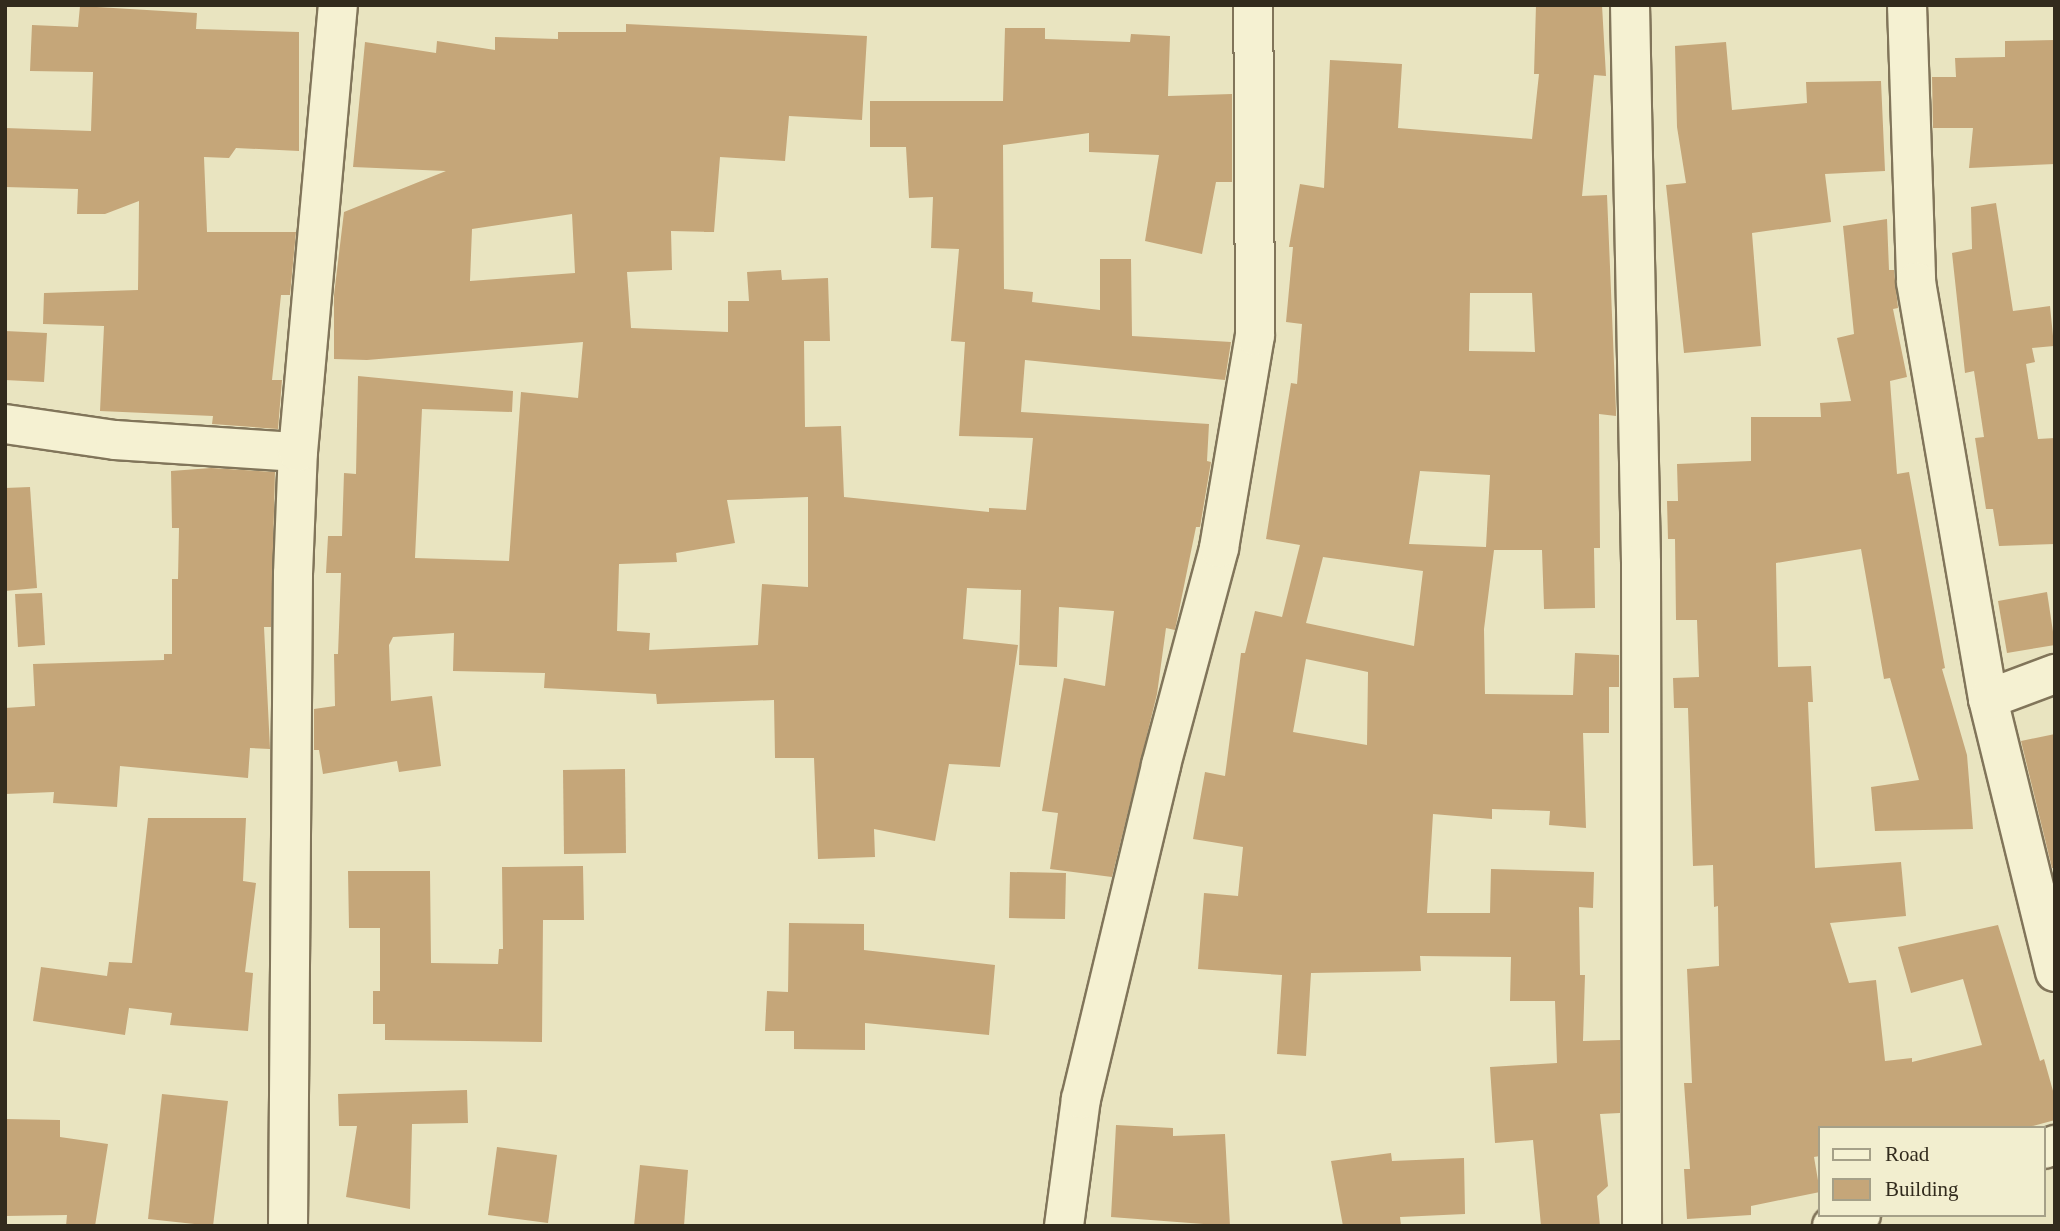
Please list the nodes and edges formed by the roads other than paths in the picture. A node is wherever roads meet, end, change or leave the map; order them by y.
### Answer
1 (338, 5) edge
2 (1253, 5) edge
3 (1630, 5) edge
4 (1907, 5) edge
5 (5, 424) edge
6 (298, 452) junction
7 (2055, 674) edge
8 (1987, 699) junction
9 (2055, 972) edge
10 (1856, 1217) edge
11 (288, 1226) edge
12 (1064, 1226) edge
13 (1642, 1226) edge
14 (1832, 1226) edge

1 - 6 street
2 - 12 street
3 - 13 street
4 - 8 street
5 - 6 street
6 - 11 street
7 - 8 street
8 - 9 street
10 - 14 street

